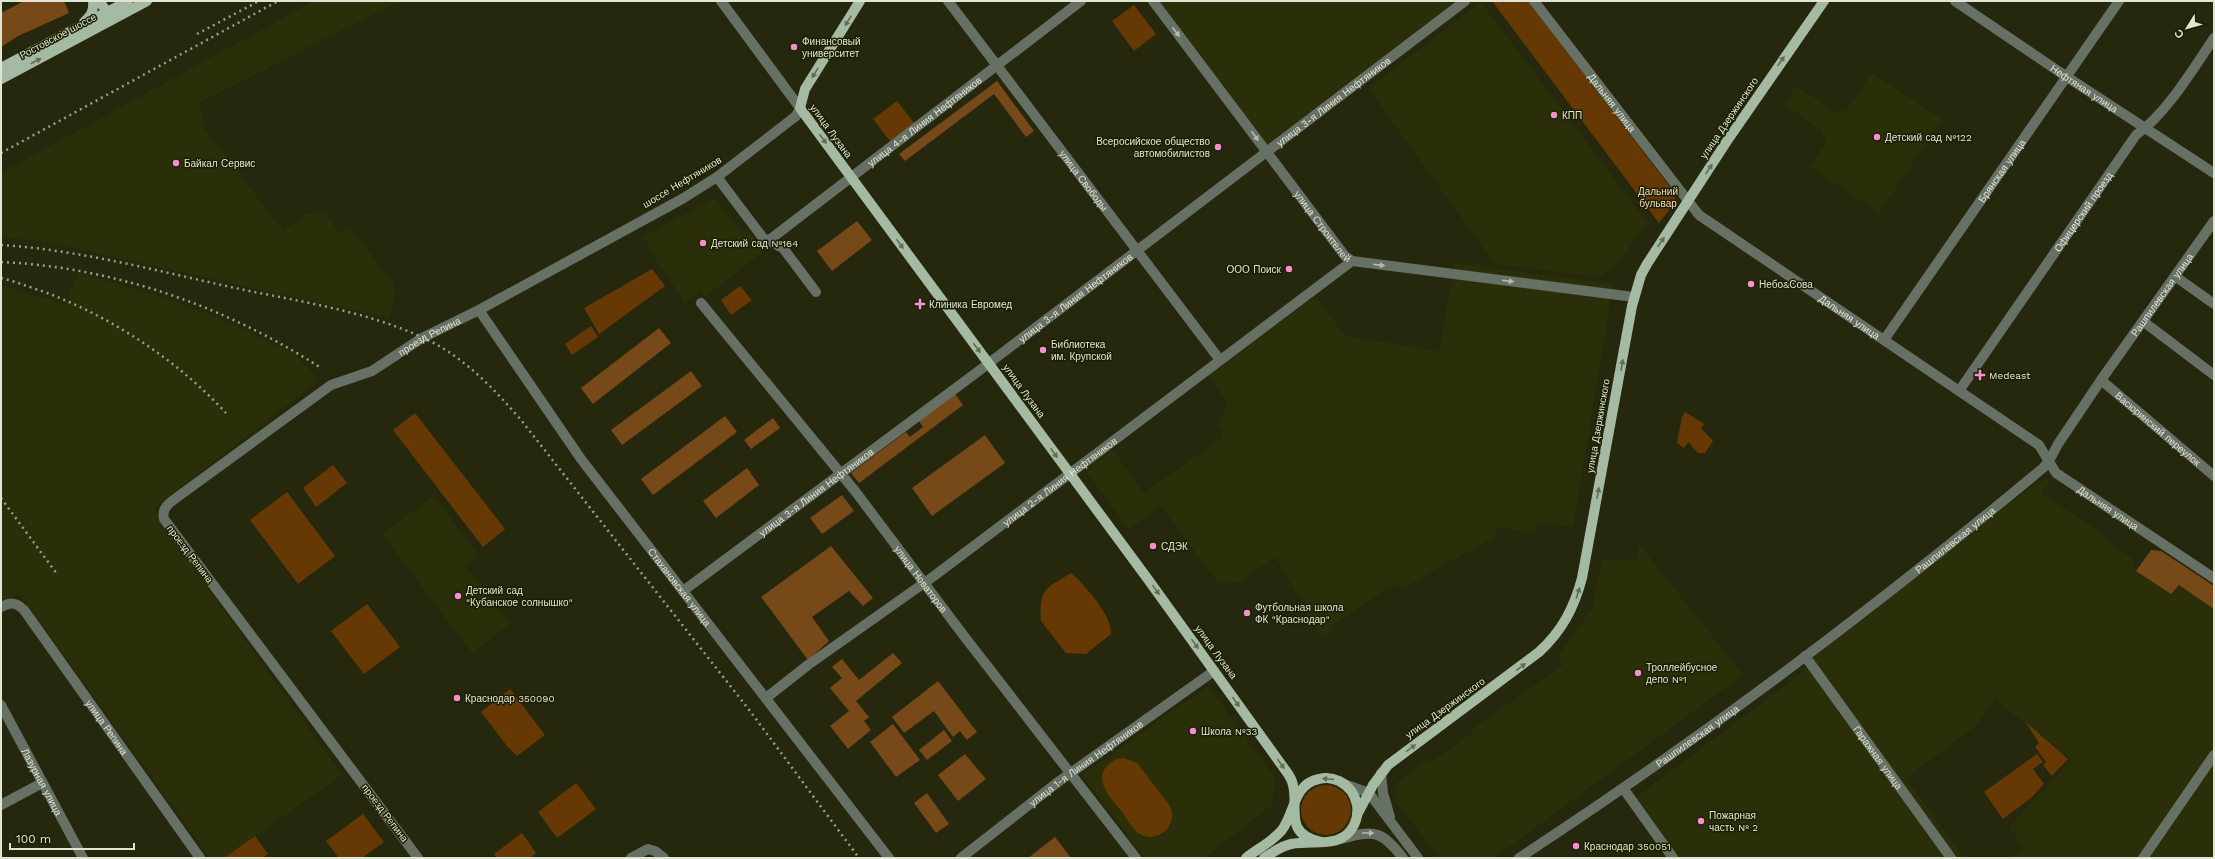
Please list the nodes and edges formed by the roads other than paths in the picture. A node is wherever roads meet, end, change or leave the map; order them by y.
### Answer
1 (93, 1) edge
2 (99, 1) edge
3 (128, 1) edge
4 (147, 1) edge
5 (721, 1) edge
6 (860, 1) edge
7 (948, 1) edge
8 (1081, 1) edge
9 (1153, 1) edge
10 (1465, 1) edge
11 (1534, 1) edge
12 (1824, 1) edge
13 (1955, 1) edge
14 (2120, 1) edge
15 (110, 16) junction
16 (69, 32) junction
17 (2214, 38) edge
18 (996, 64) junction
19 (1, 68) edge
20 (2067, 78) junction
21 (1, 79) edge
22 (800, 108) junction
23 (2145, 129) junction
24 (1267, 152) junction
25 (2214, 173) edge
26 (717, 177) junction
27 (851, 177) junction
28 (1688, 202) junction
29 (2213, 225) edge
30 (768, 241) junction
31 (1136, 249) junction
32 (1352, 261) junction
33 (2176, 277) junction
34 (816, 292) dead end
35 (1634, 296) junction
36 (701, 303) dead end
37 (2214, 304) edge
38 (479, 310) junction
39 (2144, 322) junction
40 (1884, 340) junction
41 (1220, 360) junction
42 (988, 362) junction
43 (2214, 375) edge
44 (2101, 380) junction
45 (1959, 391) junction
46 (2049, 461) junction
47 (841, 472) junction
48 (1069, 473) junction
49 (2214, 476) edge
50 (2214, 578) edge
51 (924, 583) junction
52 (683, 591) junction
53 (5, 605) edge
54 (1805, 656) junction
55 (1214, 671) junction
56 (766, 698) junction
57 (1, 705) edge
58 (2214, 754) edge
59 (1070, 774) junction
60 (1381, 774) junction
61 (42, 783) junction
62 (1344, 784) junction
63 (1623, 788) junction
64 (1369, 794) junction
65 (1294, 804) junction
66 (1, 805) edge
67 (1357, 815) junction
68 (1394, 826) junction
69 (1340, 839) junction
70 (1321, 842) junction
71 (83, 858) edge
72 (200, 858) edge
73 (418, 858) edge
74 (632, 858) edge
75 (664, 858) edge
76 (889, 858) edge
77 (961, 858) edge
78 (1136, 858) edge
79 (1246, 858) edge
80 (1264, 858) edge
81 (1403, 858) edge
82 (1418, 858) edge
83 (1519, 858) edge
84 (1673, 858) edge
85 (1951, 858) edge
86 (2144, 858) edge

1 - 16 main road
2 - 15 main road
3 - 15 main road, Ростовское шоссе
4 - 15 main road, Ростовское шоссе
5 - 22 street, улица Лузана
6 -> 22 main road, шоссе Нефтяников
7 - 18 street, улица Свободы
8 - 18 street, улица 4-я Линия Нефтяников
9 -> 24 street, улица Строителей
10 - 24 street, улица 3-я Линия Нефтяников
11 - 28 street, Дальняя улица
28 -> 12 main road, улица Дзержинского
13 - 20 street, Нефтяная улица
14 - 20 street, Брянская улица
15 - 16 main road, Ростовское шоссе
21 -> 15 main road, Ростовское шоссе
16 - 19 main road, Ростовское шоссе
17 - 23 street, Офицерский проезд
18 - 27 street, улица 4-я Линия Нефтяников
18 - 31 street, улица Свободы
20 - 23 street, Нефтяная улица
20 - 40 street, Брянская улица
22 - 26 street, шоссе Нефтяников
22 -> 27 main road, улица Лузана
23 - 25 street, Нефтяная улица
23 - 45 street, Офицерский проезд
24 - 31 street, улица 3-я Линия Нефтяников
24 - 32 street, улица Строителей
26 - 30 street
26 - 38 street, шоссе Нефтяников
27 - 30 street, улица 4-я Линия Нефтяников
27 -> 42 main road, улица Лузана
35 -> 28 main road, улица Дзержинского
28 - 40 street, Дальняя улица
29 - 33 street, Рашпилевская улица
30 - 34 street
31 - 41 street, улица Свободы
31 - 42 street, улица 3-я Линия Нефтяников
32 -> 35 street, улица Строителей
32 - 41 street, улица 2-я Линия Нефтяников
33 - 37 street
33 - 39 street, Рашпилевская улица
60 -> 35 main road, улица Дзержинского
36 - 47 street, улица Новаторов
38 - 52 street, Стахановская улица
38 - 73 street, проезд Репина
39 - 43 street
39 - 44 street, Рашпилевская улица
40 - 45 street, Дальняя улица
41 - 48 street, улица 2-я Линия Нефтяников
42 - 47 street, улица 3-я Линия Нефтяников
42 -> 48 main road, улица Лузана
44 - 46 street, Рашпилевская улица
44 - 49 street, Васюринский переулок
45 - 46 street, Дальняя улица
46 - 50 street, Дальняя улица
46 - 54 street, Рашпилевская улица
47 - 51 street, улица Новаторов
47 - 52 street, улица 3-я Линия Нефтяников
48 - 51 street, улица 2-я Линия Нефтяников
48 -> 55 main road, улица Лузана
51 - 56 street, улица 2-я Линия Нефтяников
51 - 59 street, улица Новаторов
52 - 56 street, Стахановская улица
53 - 72 street, улица Репина
54 - 63 street, Рашпилевская улица
54 - 85 street, Гаражная улица
55 - 59 street, улица 1-я Линия Нефтяников
55 -> 65 main road, улица Лузана
56 - 76 street, Стахановская улица
57 - 61 street, Лазурная улица
58 - 86 street
59 - 77 street, улица 1-я Линия Нефтяников
59 - 78 street, улица Новаторов
60 - 64 main road, улица Дзержинского
60 - 68 street
61 - 66 street
61 - 71 street, Лазурная улица
62 - 64 street
62 -> 65 main road
62 - 67 main road
63 - 83 street, Рашпилевская улица
63 - 84 street
64 - 67 main road, улица Дзержинского
64 - 68 street
65 - 70 main road
65 - 79 main road
67 - 69 main road, улица Дзержинского
68 - 82 street
69 - 70 main road
69 -> 81 street
70 - 80 main road
74 - 75 street

